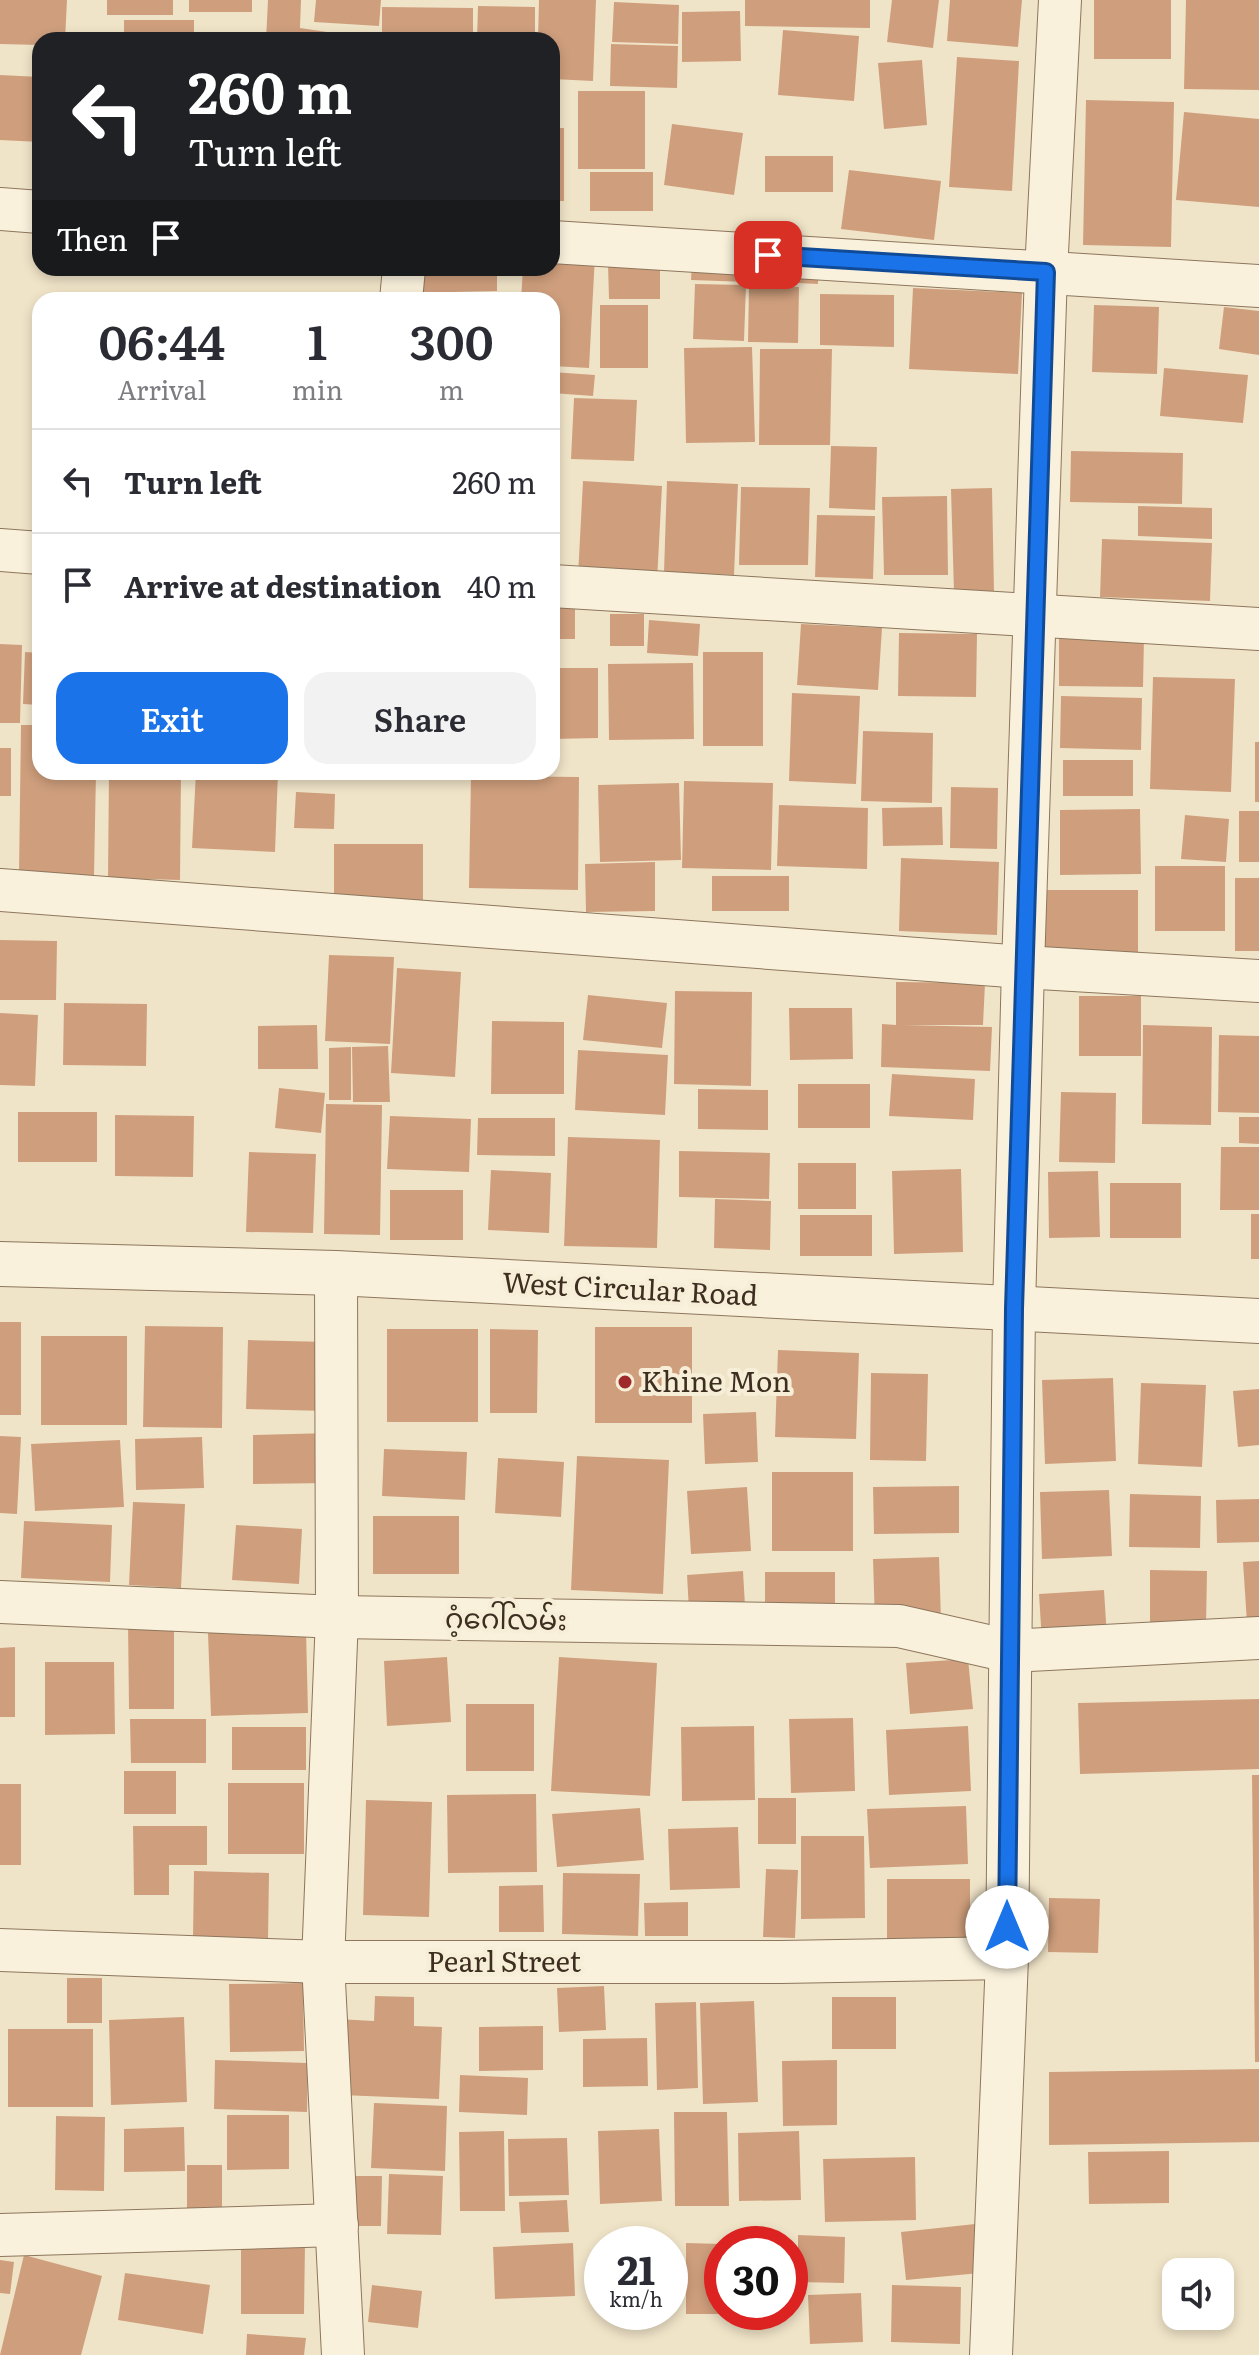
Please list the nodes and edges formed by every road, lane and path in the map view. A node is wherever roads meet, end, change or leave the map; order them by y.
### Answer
1 (1060, 0) edge
2 (0, 209) edge
3 (32, 211) edge
4 (560, 242) edge
5 (1046, 272) junction
6 (1259, 286) edge
7 (0, 550) edge
8 (32, 552) edge
9 (560, 587) edge
10 (1037, 618) junction
11 (1259, 629) edge
12 (0, 890) edge
13 (1023, 967) junction
14 (1259, 981) edge
15 (0, 1264) edge
16 (336, 1273) junction
17 (1014, 1309) junction
18 (1259, 1321) edge
19 (0, 1602) edge
20 (337, 1617) junction
21 (1259, 1638) edge
22 (1009, 1651) junction
23 (0, 1950) edge
24 (1007, 1958) junction
25 (323, 1962) junction
26 (337, 2225) junction
27 (0, 2235) edge
28 (343, 2355) edge
29 (991, 2355) edge

1 - 5 street
2 - 3 street
4 - 5 street
5 - 6 street
5 - 10 street
7 - 8 street
9 - 10 street
10 - 11 street
10 - 13 street
12 - 13 street
13 - 14 street
13 - 17 street
15 - 16 street, West Circular Road
16 - 17 street, West Circular Road
16 - 20 street
17 - 18 street, West Circular Road
17 - 22 street
19 - 20 street, ဂံ့ဂေါ်လမ်း
20 - 22 street, ဂံ့ဂေါ်လမ်း
20 - 25 street
21 - 22 street, ဂံ့ဂေါ်လမ်း
22 - 24 street
23 - 25 street, Pearl Street
24 - 25 street, Pearl Street
24 - 29 street
25 - 26 street
26 - 27 street
26 - 28 street

